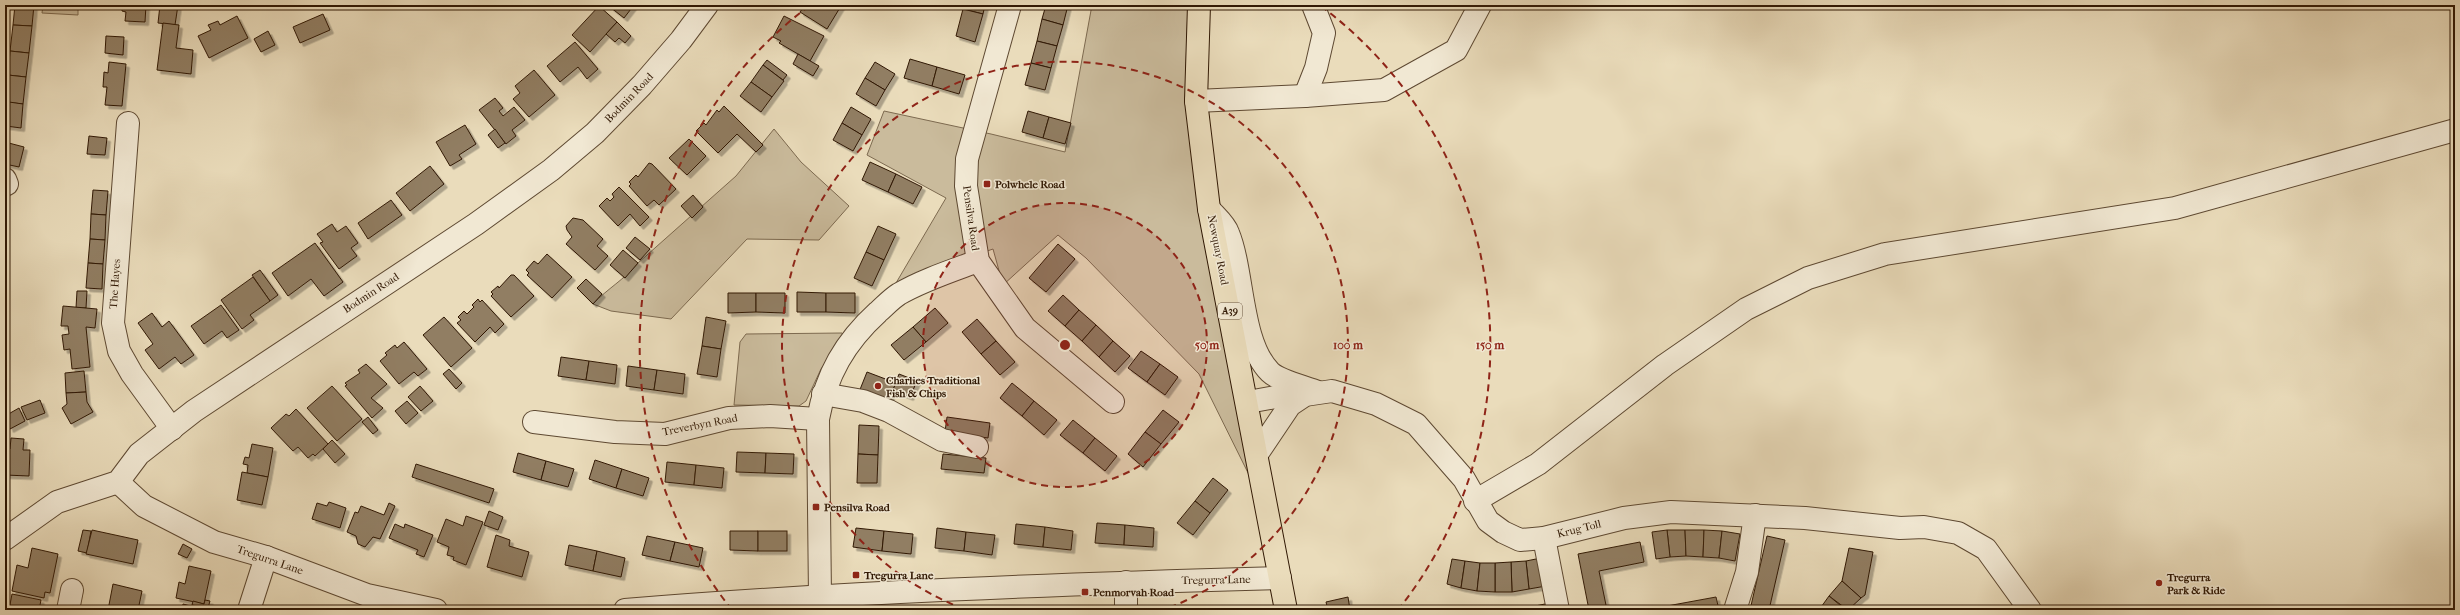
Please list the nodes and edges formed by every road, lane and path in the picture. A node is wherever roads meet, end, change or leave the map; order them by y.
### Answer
1 (707, 5) edge
2 (1010, 5) edge
3 (1198, 5) edge
4 (1313, 5) edge
5 (1480, 5) edge
6 (1305, 96) junction
7 (1196, 101) junction
8 (128, 123) dead end
9 (2455, 130) edge
10 (1209, 209) junction
11 (978, 261) junction
12 (1287, 380) junction
13 (823, 394) junction
14 (1312, 394) junction
15 (1247, 398) junction
16 (1113, 402) dead end
17 (818, 419) junction
18 (534, 422) dead end
19 (172, 429) junction
20 (977, 447) dead end
21 (1257, 454) junction
22 (118, 482) junction
23 (1475, 501) junction
24 (1755, 515) junction
25 (1544, 538) junction
26 (5, 539) edge
27 (266, 557) junction
28 (1280, 578) junction
29 (1126, 582) junction
30 (820, 597) junction
31 (249, 610) edge
32 (436, 610) edge
33 (625, 610) edge
34 (1126, 610) edge
35 (1286, 610) edge
36 (1558, 610) edge
37 (1735, 610) edge
38 (2030, 610) edge

1 - 19 street, Bodmin Road
2 - 11 street, Pensilva Road
3 - 7 highway, Newquay Road / A39
4 - 6 street
5 - 6 street
6 - 7 street
7 - 10 highway, Newquay Road / A39
8 - 19 street, The Hayes
9 - 23 street
10 - 12 street
10 - 15 highway, Newquay Road / A39
11 - 13 street, Pensilva Road
11 - 16 street
12 - 14 street
12 - 15 street
13 - 17 street, Pensilva Road
13 - 20 street
14 - 15 street, Krug Toll
14 - 21 street
14 - 23 street, Krug Toll
15 - 21 highway, Newquay Road / A39
17 - 18 street, Treverbyn Road
17 - 30 street, Pensilva Road
19 - 22 street, Bodmin Road
21 - 28 highway, Newquay Road / A39
22 - 26 street
22 - 27 street, Tregurra Lane
23 - 25 street, Krug Toll
24 - 25 street, Krug Toll
24 - 37 street
24 - 38 street, Krug Toll
25 - 36 street
27 - 31 street
27 - 32 street, Tregurra Lane
28 - 29 street, Tregurra Lane
28 - 35 highway, Newquay Road / A39
29 - 30 street, Tregurra Lane
29 - 34 street
30 - 33 street, Tregurra Lane

